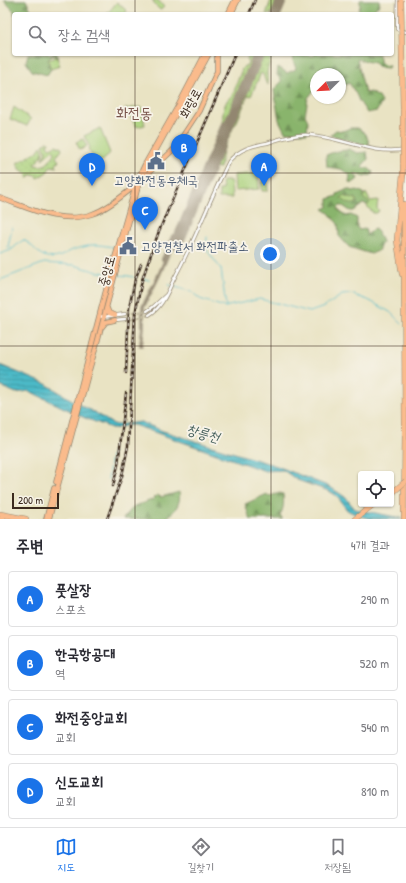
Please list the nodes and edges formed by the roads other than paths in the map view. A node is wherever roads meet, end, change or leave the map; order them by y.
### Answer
1 (235, 0) edge
2 (238, 0) edge
3 (398, 0) edge
4 (401, 0) edge
5 (404, 0) edge
6 (229, 12) edge
7 (232, 12) edge
8 (406, 32) edge
9 (204, 56) edge
10 (208, 56) edge
11 (217, 56) edge
12 (404, 109) edge
13 (406, 122) edge
14 (406, 149) edge
15 (146, 168) junction
16 (150, 172) junction
17 (403, 174) junction
18 (137, 184) junction
19 (123, 194) junction
20 (0, 198) edge
21 (131, 201) junction
22 (397, 243) junction
23 (405, 243) edge
24 (168, 291) junction
25 (107, 306) junction
26 (146, 311) tunnel mouth
27 (125, 314) tunnel mouth
28 (149, 315) tunnel mouth
29 (101, 318) junction
30 (115, 318) junction
31 (405, 318) edge
32 (125, 319) tunnel mouth
33 (100, 331) junction
34 (405, 332) edge
35 (82, 389) junction
36 (405, 476) edge
37 (406, 481) edge
38 (394, 487) edge
39 (394, 491) edge
40 (370, 507) edge
41 (375, 507) edge
42 (0, 514) edge
43 (26, 519) edge
44 (47, 519) edge
45 (355, 519) edge
46 (360, 519) edge
47 (404, 519) edge

1 - 6 main road
2 - 7 main road
3 - 8 street
4 - 12 highway, bridge
5 - 12 highway, bridge
9 - 18 main road, 중앙로
10 - 15 main road, 중앙로
11 - 16 main road, 화랑로
12 - 13 highway
12 - 17 highway, bridge
14 - 24 street
15 - 16 main road
15 - 18 main road, 중앙로
16 - 18 main road, 화랑로
17 - 22 highway
17 - 23 highway
18 - 19 main road, 화랑로
18 - 21 main road, 중앙로
18 - 25 main road, 중앙로
19 - 20 main road, 화랑로
19 - 21 main road
21 - 29 main road, 중앙로
22 - 23 highway
22 - 31 highway
23 - 31 highway
24 - 26 street
24 - 28 street
25 - 29 main road, 중앙로
25 - 30 main road
27 - 30 street
29 - 30 street
29 - 33 main road, 중앙로
29 - 35 main road, 중앙로
30 - 32 street
30 - 33 main road
31 - 34 highway
33 - 35 main road, 중앙로
34 - 36 highway
35 - 44 main road
36 - 38 highway, bridge
36 - 47 highway
37 - 39 highway, bridge
40 - 45 highway
41 - 46 highway
42 - 43 highway

